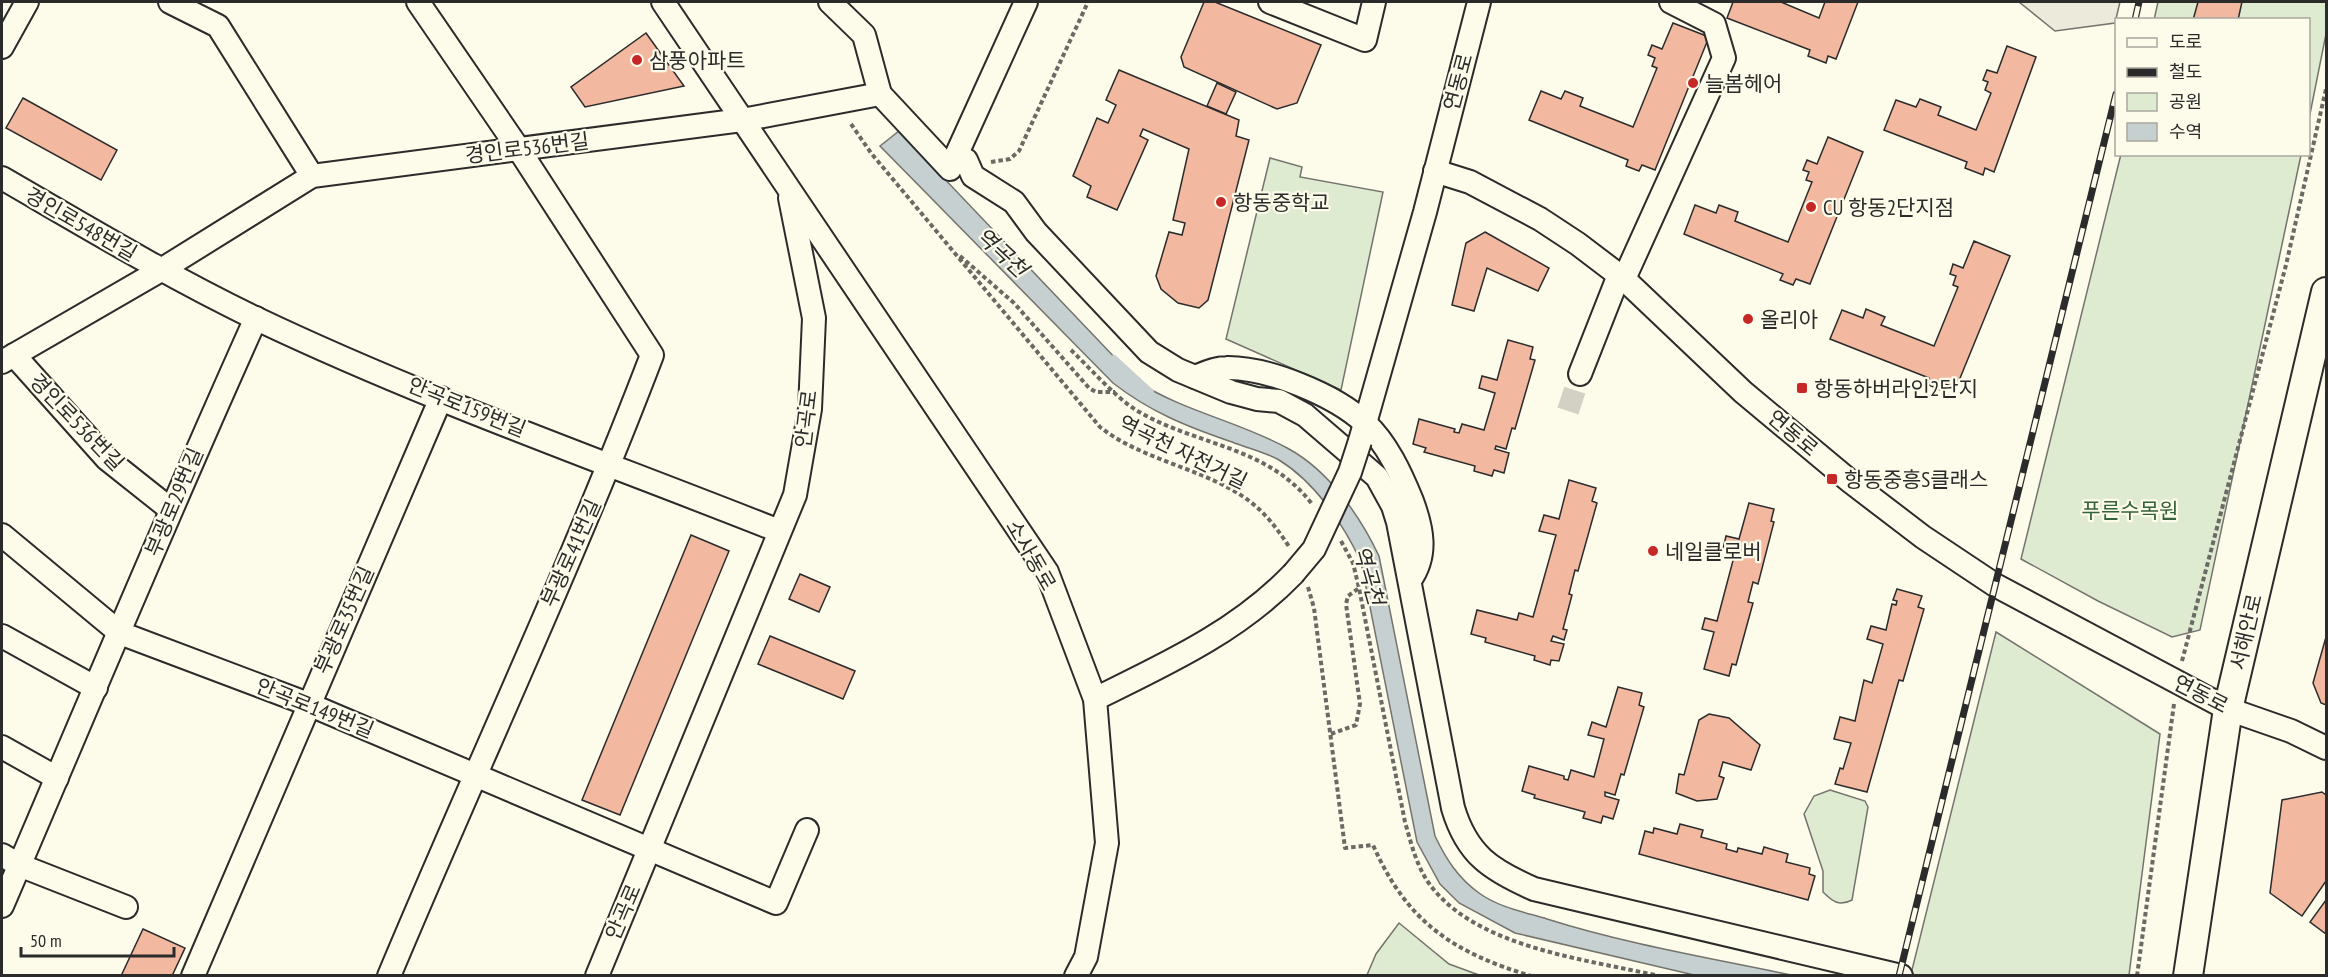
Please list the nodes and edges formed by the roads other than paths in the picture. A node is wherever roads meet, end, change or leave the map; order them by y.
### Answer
1 (27, 2) edge
2 (170, 2) edge
3 (418, 2) edge
4 (663, 2) edge
5 (830, 2) edge
6 (1026, 2) edge
7 (1270, 2) edge
8 (1374, 2) edge
9 (1479, 2) edge
10 (1671, 2) edge
11 (2, 47) edge
12 (880, 94) junction
13 (742, 120) junction
14 (518, 148) junction
15 (966, 160) road end
16 (1435, 171) junction
17 (312, 176) junction
18 (2, 177) edge
19 (789, 188) junction
20 (161, 270) junction
21 (1621, 277) junction
22 (2326, 292) edge
23 (256, 318) junction
24 (8, 359) edge
25 (1580, 374) tunnel mouth
26 (1195, 377) junction
27 (441, 398) junction
28 (1363, 432) junction
29 (610, 464) junction
30 (170, 509) junction
31 (779, 531) junction
32 (2, 535) edge
33 (1410, 580) junction
34 (120, 633) junction
35 (2, 636) edge
36 (96, 688) junction
37 (1095, 699) junction
38 (308, 704) junction
39 (2228, 709) junction
40 (2, 747) edge
41 (2326, 748) edge
42 (474, 773) junction
43 (57, 778) junction
44 (807, 830) dead end
45 (650, 848) junction
46 (10, 860) edge
47 (2, 906) edge
48 (126, 907) dead end
49 (193, 975) edge
50 (389, 975) edge
51 (597, 975) edge
52 (1076, 975) edge
53 (1901, 975) edge
54 (2188, 975) edge

1 - 11 street
2 - 17 street
3 - 14 street
4 - 13 street, 안곡로
5 - 12 street
6 - 12 street
7 - 8 street
9 - 16 street, 연동로
10 - 21 street
12 - 13 street, 경인로536번길
13 - 14 street, 경인로536번길
13 - 19 street, 안곡로
14 - 17 street, 경인로536번길
14 - 29 street, 부광로41번길
15 - 26 street
16 - 21 street, 연동로
16 - 28 street
17 - 20 street, 경인로536번길
18 - 20 street, 경인로548번길
19 - 31 street, 안곡로
19 - 37 street, 소사동로
20 - 23 street, 안곡로159번길
20 - 24 street, 경인로536번길
21 - 25 street
21 - 39 street, 연동로
22 - 39 main road, 서해안로
23 - 27 street, 안곡로159번길
23 - 30 street, 부광로29번길
24 - 30 street, 경인로536번길
26 - 28 street
26 - 33 street
27 - 29 street, 안곡로159번길
27 - 38 street, 부광로35번길
28 - 33 street
28 - 37 street, bridge
29 - 31 street, 안곡로159번길
29 - 42 street, 부광로41번길
30 - 34 street, 부광로29번길
31 - 45 street, 안곡로
32 - 34 street, 안곡로149번길
33 - 53 street
34 - 36 street, 부광로29번길
34 - 38 street, 안곡로149번길
35 - 36 street
36 - 43 street, 부광로29번길
37 - 52 street, 소사동로
38 - 42 street, 안곡로149번길
38 - 49 street, 부광로35번길
39 - 41 street, 연동로
39 - 54 main road, 서해안로
40 - 43 street
42 - 45 street, 안곡로149번길
42 - 50 street, 부광로41번길
43 - 46 street, 부광로29번길
44 - 45 street
45 - 51 street, 안곡로
46 - 47 street, 부광로29번길
46 - 48 street

